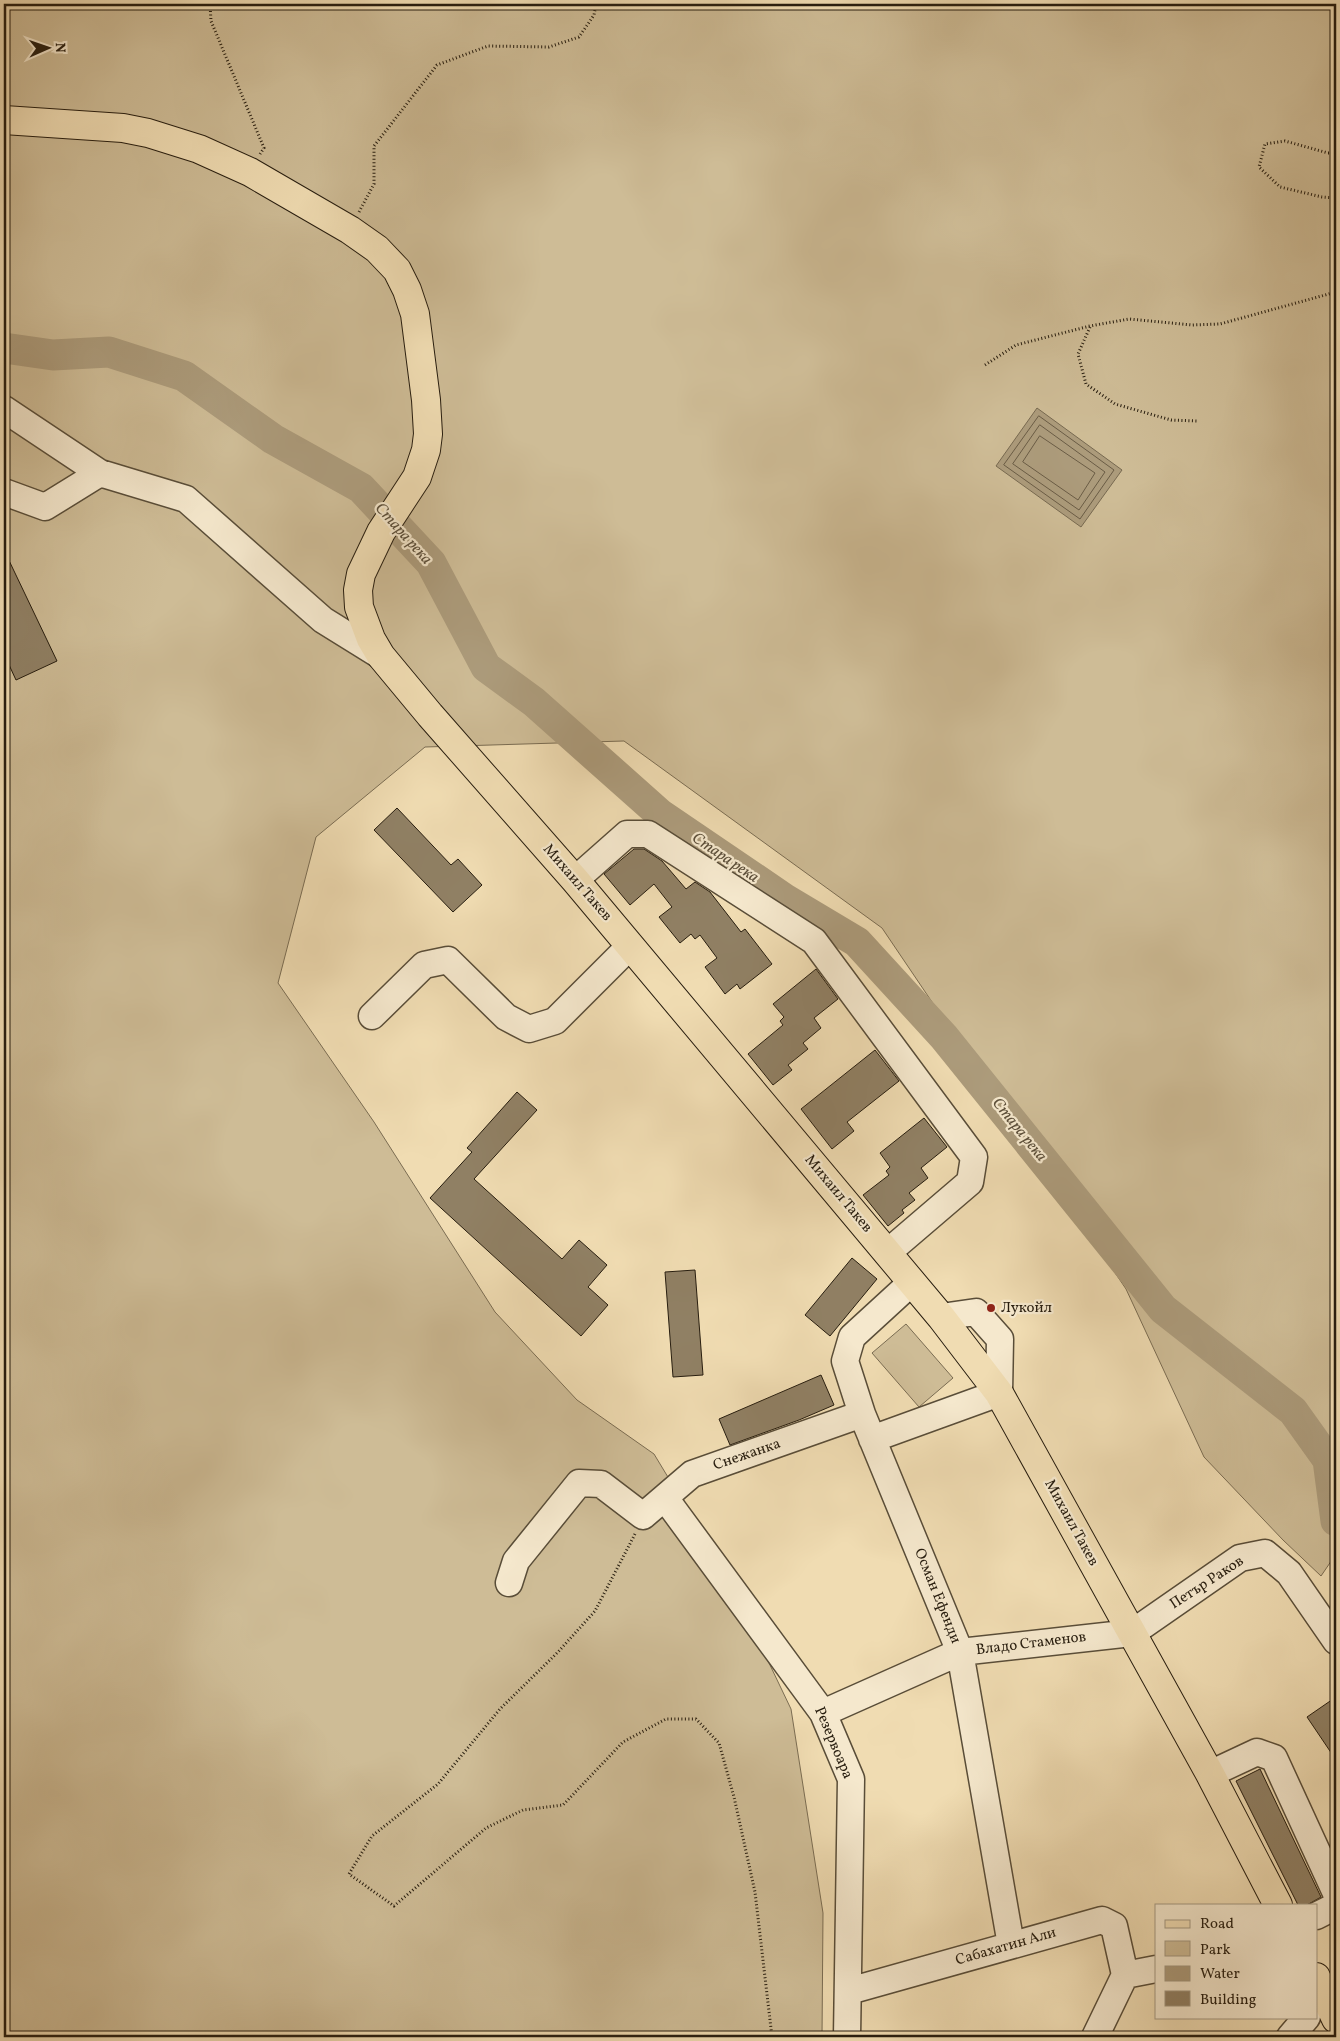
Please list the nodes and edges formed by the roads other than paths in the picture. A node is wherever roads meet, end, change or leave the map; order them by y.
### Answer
1 (4, 120) edge
2 (4, 409) edge
3 (100, 473) junction
4 (4, 492) edge
5 (381, 656) junction
6 (575, 880) junction
7 (630, 946) junction
8 (372, 1016) dead end
9 (887, 1253) junction
10 (912, 1282) junction
11 (999, 1393) junction
12 (862, 1414) junction
13 (872, 1439) junction
14 (652, 1509) junction
15 (509, 1583) dead end
16 (1132, 1633) junction
17 (1336, 1641) edge
18 (960, 1652) junction
19 (823, 1713) junction
20 (1210, 1774) junction
21 (1336, 1893) edge
22 (1277, 1904) edge
23 (1336, 1906) edge
24 (1318, 1915) edge
25 (1010, 1945) junction
26 (1155, 1969) edge
27 (1126, 1975) junction
28 (849, 1992) junction
29 (1306, 2018) edge
30 (847, 2037) edge
31 (1095, 2037) edge
32 (1290, 2037) edge

1 - 5 main road, Михаил Такев
2 - 3 street
3 - 4 street
3 - 5 street
5 - 6 main road, Михаил Такев
6 - 7 main road, Михаил Такев
6 - 9 street
7 - 8 street
7 - 9 main road, Михаил Такев
9 - 10 main road, Михаил Такев
10 - 11 main road, Михаил Такев
10 - 12 street, Осман Ефенди
11 - 13 street
11 - 16 main road, Михаил Такев
12 - 13 street, Осман Ефенди
12 - 14 street, Снежанка
13 - 18 street, Осман Ефенди
14 - 15 street, Резервоара
14 - 19 street, Резервоара
16 - 17 street, Петър Раков
16 - 18 street, Владо Стаменов
16 - 20 main road, Михаил Такев
18 - 19 street, Владо Стаменов
18 - 25 street, Осман Ефенди
19 - 28 street, Резервоара
20 - 21 street
20 - 22 main road, Михаил Такев
23 - 24 street
25 - 27 street, Сабахатин Али
25 - 28 street, Сабахатин Али
26 - 27 street
27 - 31 street
28 - 30 street, Резервоара
29 - 32 street

